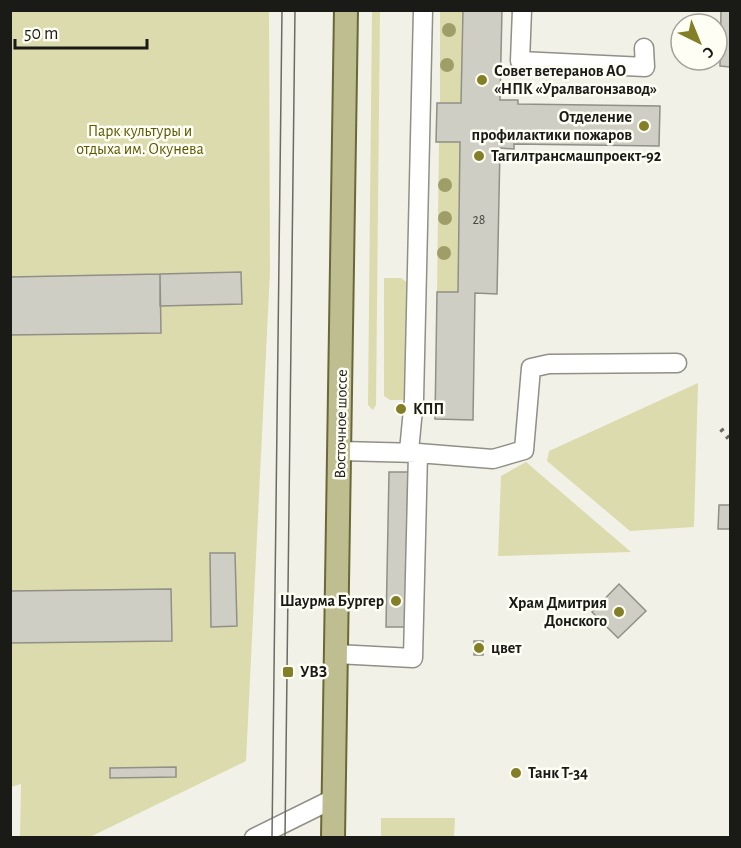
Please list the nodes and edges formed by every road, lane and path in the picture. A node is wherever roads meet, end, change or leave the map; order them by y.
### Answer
1 (346, 10) edge
2 (423, 10) edge
3 (522, 10) edge
4 (644, 48) dead end
5 (677, 363) dead end
6 (341, 452) junction
7 (418, 457) junction
8 (336, 654) junction
9 (335, 798) junction
10 (254, 837) edge
11 (333, 837) edge

1 - 6 main road, Восточное шоссе
2 - 7 street
3 - 4 street
5 - 7 street
6 - 7 street
6 - 8 main road, Восточное шоссе
7 - 8 street
8 - 9 main road, Восточное шоссе
9 - 10 street
9 - 11 main road, Восточное шоссе

